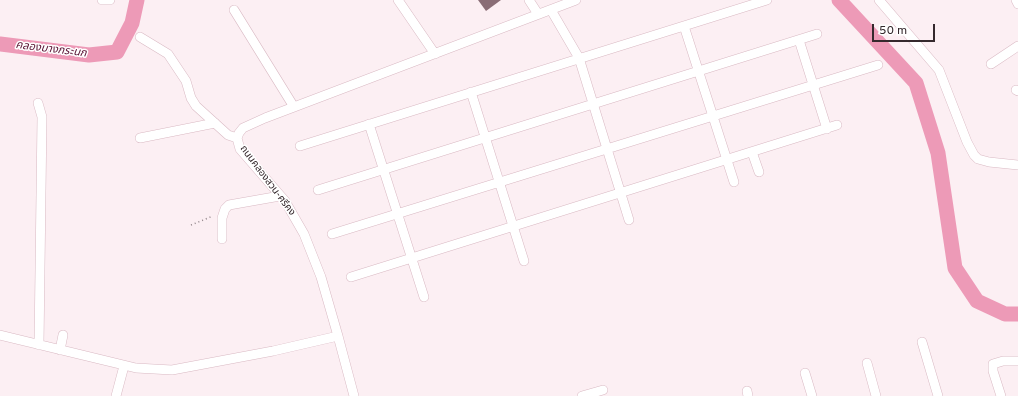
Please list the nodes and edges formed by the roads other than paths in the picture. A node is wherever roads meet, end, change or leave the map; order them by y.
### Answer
1 (102, 0) edge
2 (110, 0) edge
3 (398, 0) edge
4 (529, 0) edge
5 (576, 0) edge
6 (767, 0) edge
7 (880, 0) edge
8 (1016, 0) edge
9 (1018, 4) edge
10 (234, 10) dead end
11 (551, 10) junction
12 (538, 14) junction
13 (684, 26) junction
14 (817, 34) dead end
15 (140, 37) dead end
16 (800, 40) junction
17 (1018, 46) edge
18 (435, 54) junction
19 (578, 58) junction
20 (991, 64) dead end
21 (878, 65) dead end
22 (698, 72) junction
23 (813, 85) junction
24 (471, 92) junction
25 (38, 103) dead end
26 (593, 104) junction
27 (294, 107) junction
28 (712, 116) junction
29 (215, 123) junction
30 (370, 124) junction
31 (837, 125) dead end
32 (827, 128) junction
33 (140, 138) dead end
34 (237, 138) junction
35 (484, 138) junction
36 (300, 146) dead end
37 (607, 148) junction
38 (752, 152) junction
39 (726, 160) junction
40 (1018, 165) edge
41 (384, 170) junction
42 (759, 172) dead end
43 (498, 182) junction
44 (734, 182) dead end
45 (318, 190) dead end
46 (621, 194) junction
47 (280, 196) junction
48 (398, 214) junction
49 (629, 220) dead end
50 (513, 227) junction
51 (332, 234) dead end
52 (222, 239) dead end
53 (412, 258) junction
54 (524, 261) dead end
55 (351, 277) dead end
56 (424, 297) dead end
57 (63, 334) dead end
58 (0, 335) edge
59 (338, 336) junction
60 (922, 342) dead end
61 (39, 345) junction
62 (60, 350) junction
63 (1018, 361) edge
64 (867, 362) dead end
65 (124, 366) junction
66 (805, 373) dead end
67 (603, 390) dead end
68 (116, 396) edge
69 (354, 396) edge
70 (582, 396) edge
71 (812, 396) edge
72 (876, 396) edge
73 (938, 396) edge
74 (1001, 396) edge

1 - 2 street
3 - 18 street
4 - 12 street
5 - 11 street, ถนนคลองสวน-ศรีคง
6 - 13 street
7 - 40 street
8 - 9 street
10 - 27 street
11 - 12 street, ถนนคลองสวน-ศรีคง
11 - 19 street
12 - 18 street, ถนนคลองสวน-ศรีคง
13 - 19 street
13 - 22 street
14 - 16 street
15 - 29 street
16 - 22 street
16 - 23 street
17 - 20 street
18 - 27 street, ถนนคลองสวน-ศรีคง
19 - 24 street
19 - 26 street
21 - 23 street
22 - 26 street
22 - 28 street
23 - 28 street
23 - 32 street
24 - 30 street
24 - 35 street
25 - 61 street
26 - 35 street
26 - 37 street
27 - 34 street, ถนนคลองสวน-ศรีคง
28 - 37 street
28 - 39 street
29 - 33 street
29 - 34 street
30 - 36 street
30 - 41 street
31 - 32 street
32 - 38 street
34 - 47 street, ถนนคลองสวน-ศรีคง
35 - 41 street
35 - 43 street
37 - 43 street
37 - 46 street
38 - 39 street
38 - 42 street
39 - 44 street
39 - 46 street
41 - 45 street
41 - 48 street
43 - 48 street
43 - 50 street
46 - 49 street
46 - 50 street
47 - 52 street
47 - 59 street, ถนนคลองสวน-ศรีคง
48 - 51 street
48 - 53 street
50 - 53 street
50 - 54 street
53 - 55 street
53 - 56 street
57 - 62 street
58 - 61 street
59 - 65 street
59 - 69 street, ถนนคลองสวน-ศรีคง
60 - 73 street
61 - 62 street
62 - 65 street
63 - 74 street
64 - 72 street
65 - 68 street
66 - 71 street
67 - 70 street

